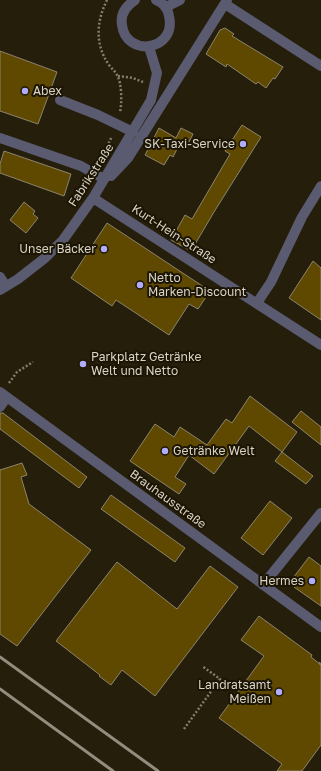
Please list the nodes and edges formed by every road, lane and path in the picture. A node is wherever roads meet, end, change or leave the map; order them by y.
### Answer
1 (107, 0) edge
2 (156, 0) edge
3 (180, 0) edge
4 (130, 2) edge
5 (226, 2) edge
6 (166, 7) junction
7 (149, 47) junction
8 (321, 66) edge
9 (60, 100) dead end
10 (117, 124) junction
11 (133, 132) junction
12 (0, 138) edge
13 (105, 153) dead end
14 (102, 183) junction
15 (321, 186) edge
16 (93, 198) junction
17 (0, 277) edge
18 (3, 288) edge
19 (257, 303) junction
20 (321, 345) edge
21 (33, 362) dead end
22 (3, 394) edge
23 (0, 407) edge
24 (321, 513) edge
25 (263, 585) junction
26 (321, 627) edge
27 (202, 666) dead end
28 (184, 728) dead end

1 - 10 path
2 - 6 street
3 - 6 street
4 - 7 street
5 - 8 street
5 - 14 street
6 - 7 street
7 - 11 street, Fabrikstraße
9 - 10 street
10 - 11 street
10 - 13 path
11 - 14 street, Fabrikstraße
12 - 14 street
14 - 16 street, Fabrikstraße
15 - 19 street
16 - 18 street, Fabrikstraße
16 - 19 street, Kurt-Hein-Straße
17 - 18 street
19 - 20 street, Kurt-Hein-Straße
21 - 22 path
22 - 23 street
22 - 25 street, Brauhausstraße
24 - 25 street
25 - 26 street, Brauhausstraße
27 - 28 path

